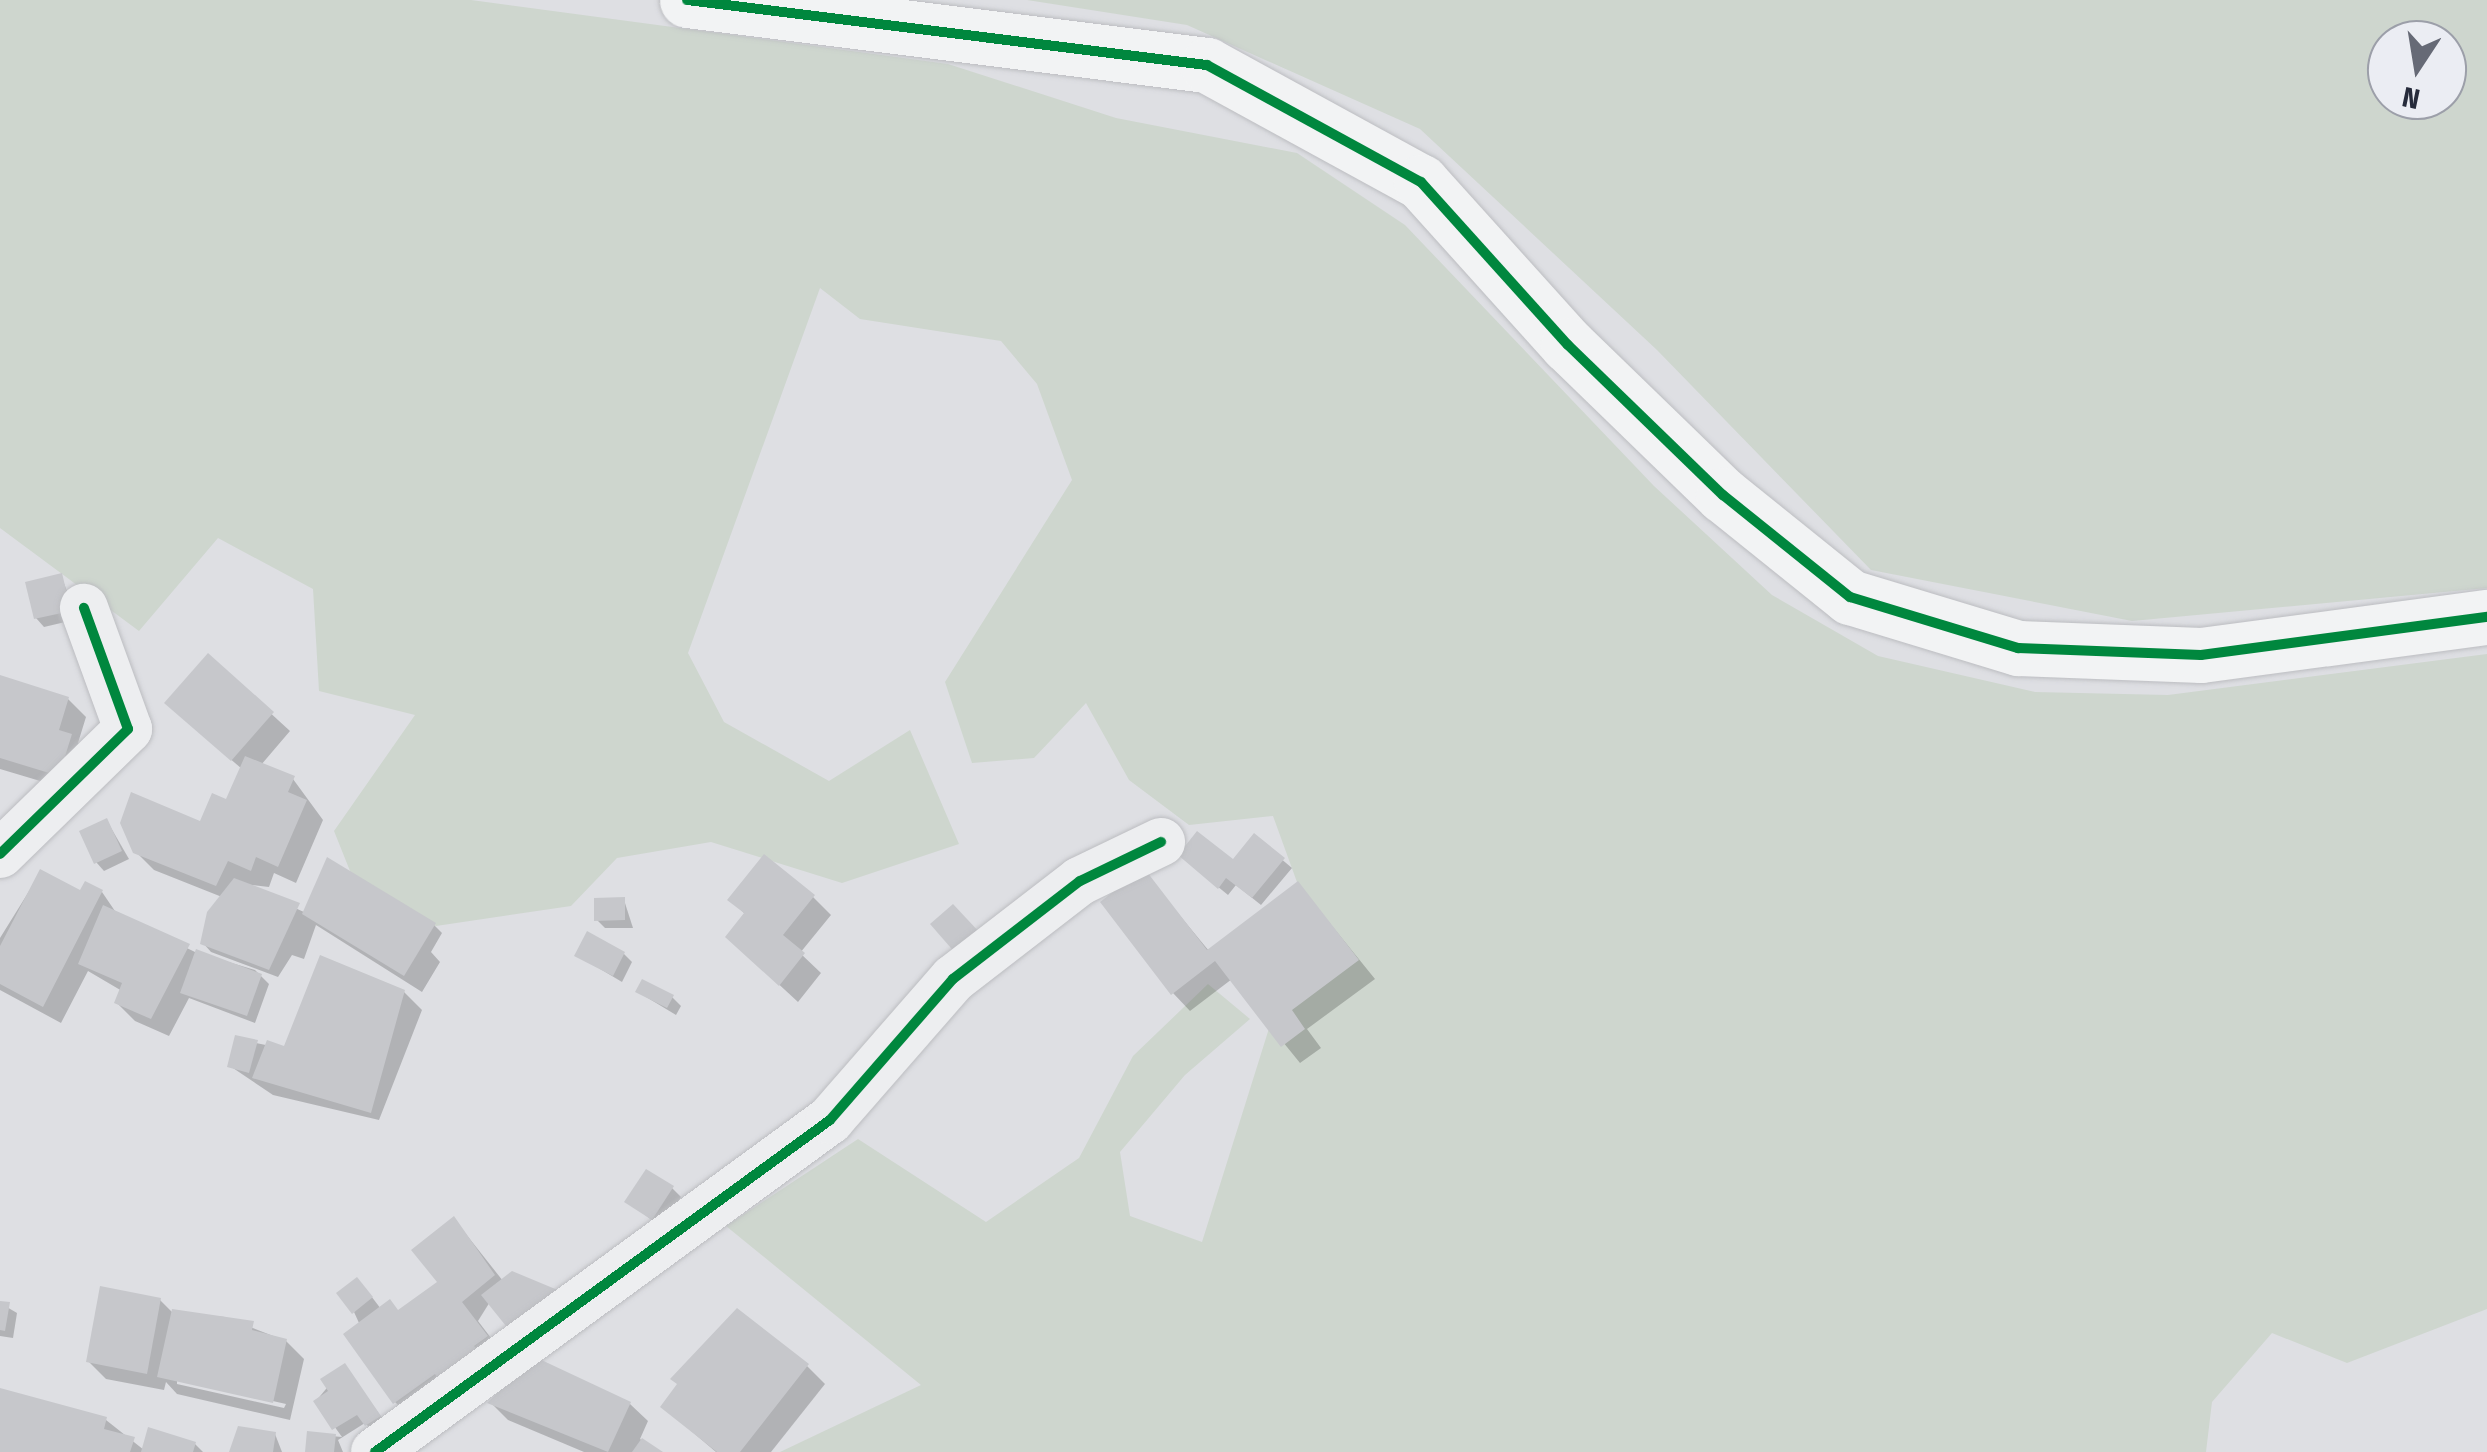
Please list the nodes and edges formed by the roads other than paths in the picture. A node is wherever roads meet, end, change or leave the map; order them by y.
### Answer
1 (687, 0) edge
2 (84, 608) dead end
3 (2487, 617) edge
4 (1162, 842) dead end
5 (0, 854) edge
6 (376, 1452) edge

1 - 3 street
2 - 5 street
4 - 6 street

